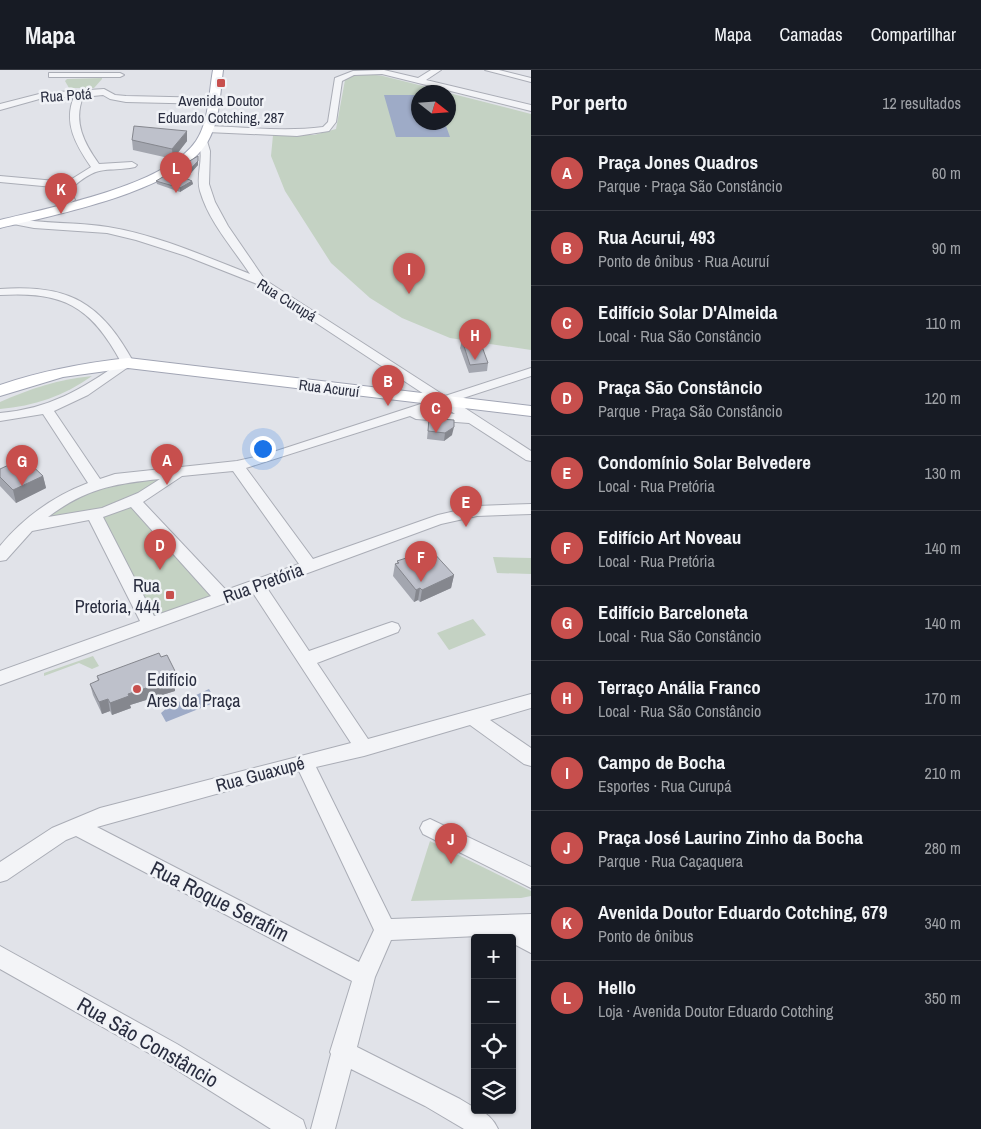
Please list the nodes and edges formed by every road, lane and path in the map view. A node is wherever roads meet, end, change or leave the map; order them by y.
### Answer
1 (218, 70) edge
2 (350, 70) edge
3 (388, 70) edge
4 (437, 70) edge
5 (489, 70) edge
6 (500, 70) edge
7 (50, 73) edge
8 (124, 73) edge
9 (422, 79) junction
10 (531, 79) edge
11 (464, 91) junction
12 (104, 92) junction
13 (57, 94) junction
14 (0, 95) edge
15 (79, 95) junction
16 (22, 100) junction
17 (213, 101) junction
18 (0, 107) edge
19 (531, 108) edge
20 (256, 131) junction
21 (205, 135) junction
22 (132, 165) dead end
23 (96, 167) junction
24 (0, 179) edge
25 (69, 185) junction
26 (70, 200) dead end
27 (6, 223) edge
28 (250, 263) junction
29 (228, 269) junction
30 (261, 282) junction
31 (0, 292) edge
32 (128, 363) junction
33 (531, 372) edge
34 (0, 390) edge
35 (443, 402) junction
36 (46, 409) junction
37 (531, 411) edge
38 (403, 415) junction
39 (0, 417) edge
40 (476, 422) junction
41 (531, 457) edge
42 (237, 466) junction
43 (179, 473) junction
44 (96, 484) junction
45 (132, 500) junction
46 (531, 509) edge
47 (94, 514) junction
48 (27, 526) junction
49 (0, 556) edge
50 (310, 567) junction
51 (257, 586) junction
52 (223, 598) junction
53 (150, 624) junction
54 (392, 628) dead end
55 (306, 660) junction
56 (0, 678) edge
57 (531, 701) edge
58 (472, 717) junction
59 (364, 748) junction
60 (531, 758) edge
61 (304, 762) junction
62 (75, 826) junction
63 (430, 828) dead end
64 (0, 873) edge
65 (531, 878) edge
66 (502, 924) junction
67 (531, 924) edge
68 (385, 930) junction
69 (531, 943) edge
70 (0, 957) edge
71 (364, 976) junction
72 (342, 1052) junction
73 (294, 1129) edge
74 (323, 1129) edge
75 (486, 1129) edge

1 - 17 main road
2 - 20 street
3 - 9 street
4 - 9 street
5 - 10 street
6 - 10 street
7 - 8 street
7 - 13 street
8 - 12 street
9 - 11 street
11 - 19 street
11 - 20 street
12 - 15 street, Rua Potá
12 - 17 street
13 - 15 street, Rua Potá
13 - 16 street, Rua Potá
14 - 16 street
15 - 23 street
16 - 18 street, Rua Potá
17 - 21 main road
20 - 21 street
21 - 27 main road
21 - 28 street
22 - 23 street
23 - 25 street
24 - 25 street
25 - 26 street
27 - 29 street, Rua Curupá
28 - 29 street
28 - 30 street
29 - 30 street, Rua Curupá
30 - 35 street, Rua Curupá
31 - 32 street
32 - 34 main road, Rua Acuruí
32 - 35 main road, Rua Acuruí
32 - 36 street
33 - 35 street
35 - 37 main road, Rua Acuruí
35 - 38 street
35 - 40 street, Rua Curupá
36 - 39 street
36 - 44 street
38 - 40 street
38 - 42 street
40 - 41 street, Rua Curupá
42 - 43 street
42 - 50 street
43 - 44 street
43 - 45 street
44 - 48 street
45 - 47 street
45 - 52 street
46 - 50 street, Rua Pretória
47 - 48 street
47 - 53 street
48 - 49 street
50 - 51 street, Rua Pretória
51 - 52 street, Rua Pretória
51 - 55 street
52 - 53 street, Rua Pretória
53 - 56 street, Rua Pretória
54 - 55 street
55 - 59 street
57 - 58 street, Rua Guaxupé
58 - 59 street, Rua Guaxupé
58 - 60 street
59 - 61 street, Rua Guaxupé
61 - 62 street, Rua Guaxupé
61 - 68 street
62 - 64 street, Rua Guaxupé
62 - 71 street, Rua Roque Serafim
63 - 65 street
66 - 67 street
66 - 68 street
66 - 69 street
68 - 71 street
70 - 73 street, Rua São Constâncio
71 - 72 street
72 - 74 street
72 - 75 street

